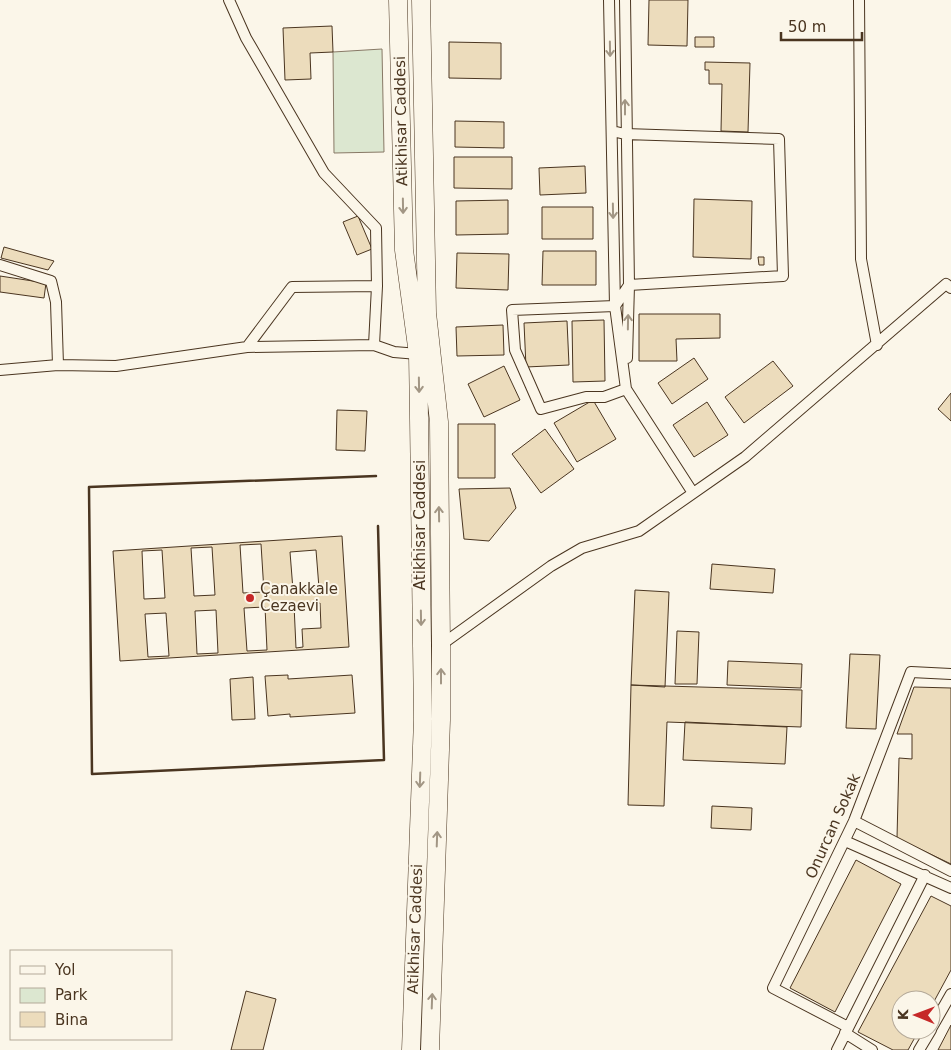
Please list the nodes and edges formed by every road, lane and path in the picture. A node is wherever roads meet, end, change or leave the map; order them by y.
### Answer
1 (229, 0) edge
2 (398, 0) edge
3 (421, 0) edge
4 (609, 0) edge
5 (625, 0) edge
6 (860, 0) edge
7 (612, 131) junction
8 (625, 134) junction
9 (0, 265) edge
10 (629, 285) junction
11 (377, 286) junction
12 (951, 288) edge
13 (615, 306) junction
14 (374, 345) junction
15 (876, 345) junction
16 (247, 347) junction
17 (418, 354) junction
18 (58, 365) junction
19 (0, 370) edge
20 (626, 389) junction
21 (438, 492) junction
22 (693, 493) junction
23 (420, 494) junction
24 (441, 645) junction
25 (951, 674) edge
26 (854, 821) junction
27 (845, 841) junction
28 (951, 871) edge
29 (925, 875) junction
30 (951, 888) edge
31 (951, 994) edge
32 (941, 1012) edge
33 (847, 1030) junction
34 (411, 1050) edge
35 (430, 1050) edge
36 (837, 1050) edge
37 (872, 1050) edge

1 - 11 street
2 -> 17 highway, Atikhisar Caddesi
3 - 21 highway, Atikhisar Caddesi
4 -> 7 street
8 -> 5 street
6 - 15 street
7 - 8 street
7 -> 13 street
8 - 10 street
8 - 10 street
9 - 18 street
10 - 13 street
20 -> 10 street
11 - 14 street
11 - 16 street
12 - 15 street
13 - 20 street
13 - 20 street
14 - 16 street
14 - 17 street
15 - 22 street
16 - 18 street
17 -> 23 highway, Atikhisar Caddesi
18 - 19 street
20 - 22 street
21 - 23 highway
24 -> 21 highway, Atikhisar Caddesi
22 - 24 street
23 -> 34 highway, Atikhisar Caddesi
35 -> 24 highway, Atikhisar Caddesi
25 - 26 street, Onurcan Sokak
26 - 27 street, Onurcan Sokak
26 - 28 street
27 - 29 street
27 - 33 street, Onurcan Sokak
29 - 30 street
29 - 33 street
31 - 32 street
33 - 36 street
33 - 37 street

